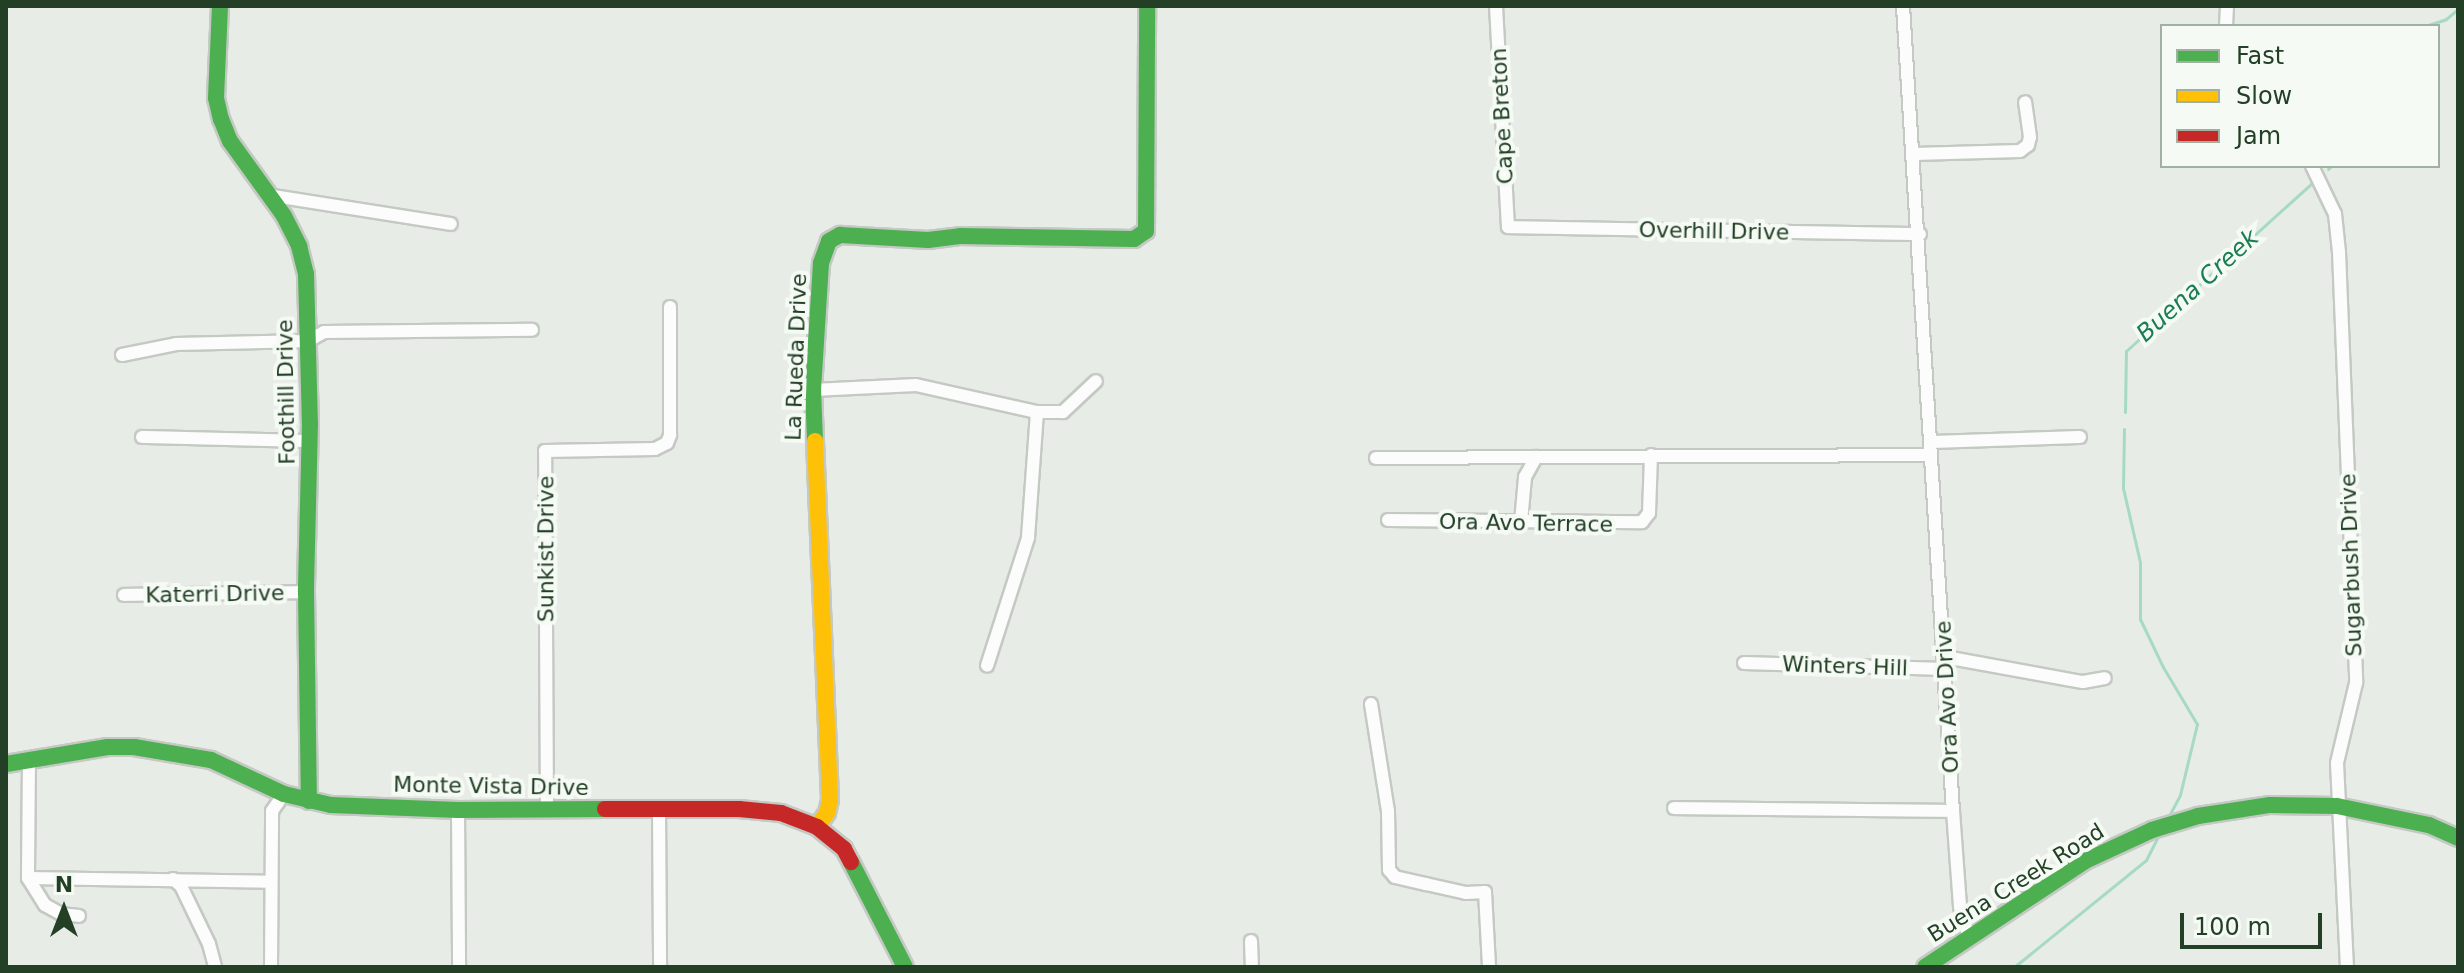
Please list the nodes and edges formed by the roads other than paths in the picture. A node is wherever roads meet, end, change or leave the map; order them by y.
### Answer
1 (220, 6) edge
2 (1147, 6) edge
3 (1496, 6) edge
4 (1903, 6) edge
5 (2025, 102) dead end
6 (1914, 154) junction
7 (2313, 168) edge
8 (268, 195) junction
9 (451, 224) dead end
10 (1508, 227) joint
11 (1920, 234) junction
12 (670, 307) dead end
13 (532, 330) dead end
14 (308, 341) junction
15 (122, 355) dead end
16 (1096, 381) dead end
17 (813, 390) junction
18 (1036, 412) junction
19 (142, 437) dead end
20 (2080, 437) dead end
21 (310, 441) junction
22 (1931, 448) junction
23 (1651, 455) junction
24 (1536, 457) junction
25 (1376, 458) dead end
26 (1388, 520) dead end
27 (1521, 522) junction
28 (306, 592) junction
29 (124, 595) dead end
30 (1744, 663) dead end
31 (1946, 663) junction
32 (987, 666) dead end
33 (2105, 678) dead end
34 (1371, 704) dead end
35 (29, 759) junction
36 (6, 764) edge
37 (284, 794) junction
38 (309, 801) junction
39 (2337, 806) junction
40 (1674, 808) dead end
41 (458, 810) junction
42 (547, 810) junction
43 (659, 810) junction
44 (1953, 811) junction
45 (817, 827) junction
46 (2458, 838) edge
47 (28, 878) junction
48 (166, 878) junction
49 (271, 882) junction
50 (79, 916) dead end
51 (1969, 939) junction
52 (1251, 941) dead end
53 (215, 967) edge
54 (271, 967) edge
55 (459, 967) edge
56 (660, 967) edge
57 (905, 967) edge
58 (1252, 967) edge
59 (1489, 967) edge
60 (1925, 967) edge
61 (2347, 967) edge

1 - 8 main road, Foothill Drive
2 - 17 main road, La Rueda Drive
3 - 10 street, Cape Breton
4 - 6 street, Ora Avo Drive
5 - 6 street
6 - 11 street, Ora Avo Drive
7 - 39 street, Sugarbush Drive
8 - 9 street
8 - 14 main road, Foothill Drive
10 - 11 street, Overhill Drive
11 - 22 street, Ora Avo Drive
12 - 42 street, Sunkist Drive
13 - 14 street
14 - 15 street
14 - 21 main road, Foothill Drive
16 - 18 street
17 - 18 street
17 - 45 main road, La Rueda Drive
18 - 32 street
19 - 21 street
20 - 22 street
21 - 28 main road, Foothill Drive
22 - 23 street
22 - 31 street, Ora Avo Drive
23 - 24 street
23 - 27 street, Ora Avo Terrace
24 - 25 street
24 - 27 street
26 - 27 street, Ora Avo Terrace
28 - 29 street, Katerri Drive
28 - 38 main road, Foothill Drive
30 - 31 street, Winters Hill
31 - 33 street, Winters Hill
31 - 44 street, Ora Avo Drive
34 - 59 street
35 - 36 main road, Monte Vista Drive
35 - 37 main road, Monte Vista Drive
35 - 47 street
37 - 38 main road, Monte Vista Drive
37 - 49 street
38 - 41 main road, Monte Vista Drive
39 - 46 main road, Buena Creek Road
39 - 51 main road, Buena Creek Road
39 - 61 street, Sugarbush Drive
40 - 44 street
41 - 42 main road, Monte Vista Drive
41 - 55 street
42 - 43 main road, Monte Vista Drive
43 - 45 main road, Monte Vista Drive
43 - 56 street
44 - 51 street, Ora Avo Drive
45 - 57 main road, Monte Vista Drive
47 - 48 street
47 - 50 street
48 - 49 street
48 - 53 street
49 - 54 street
51 - 60 main road, Buena Creek Road
52 - 58 street

